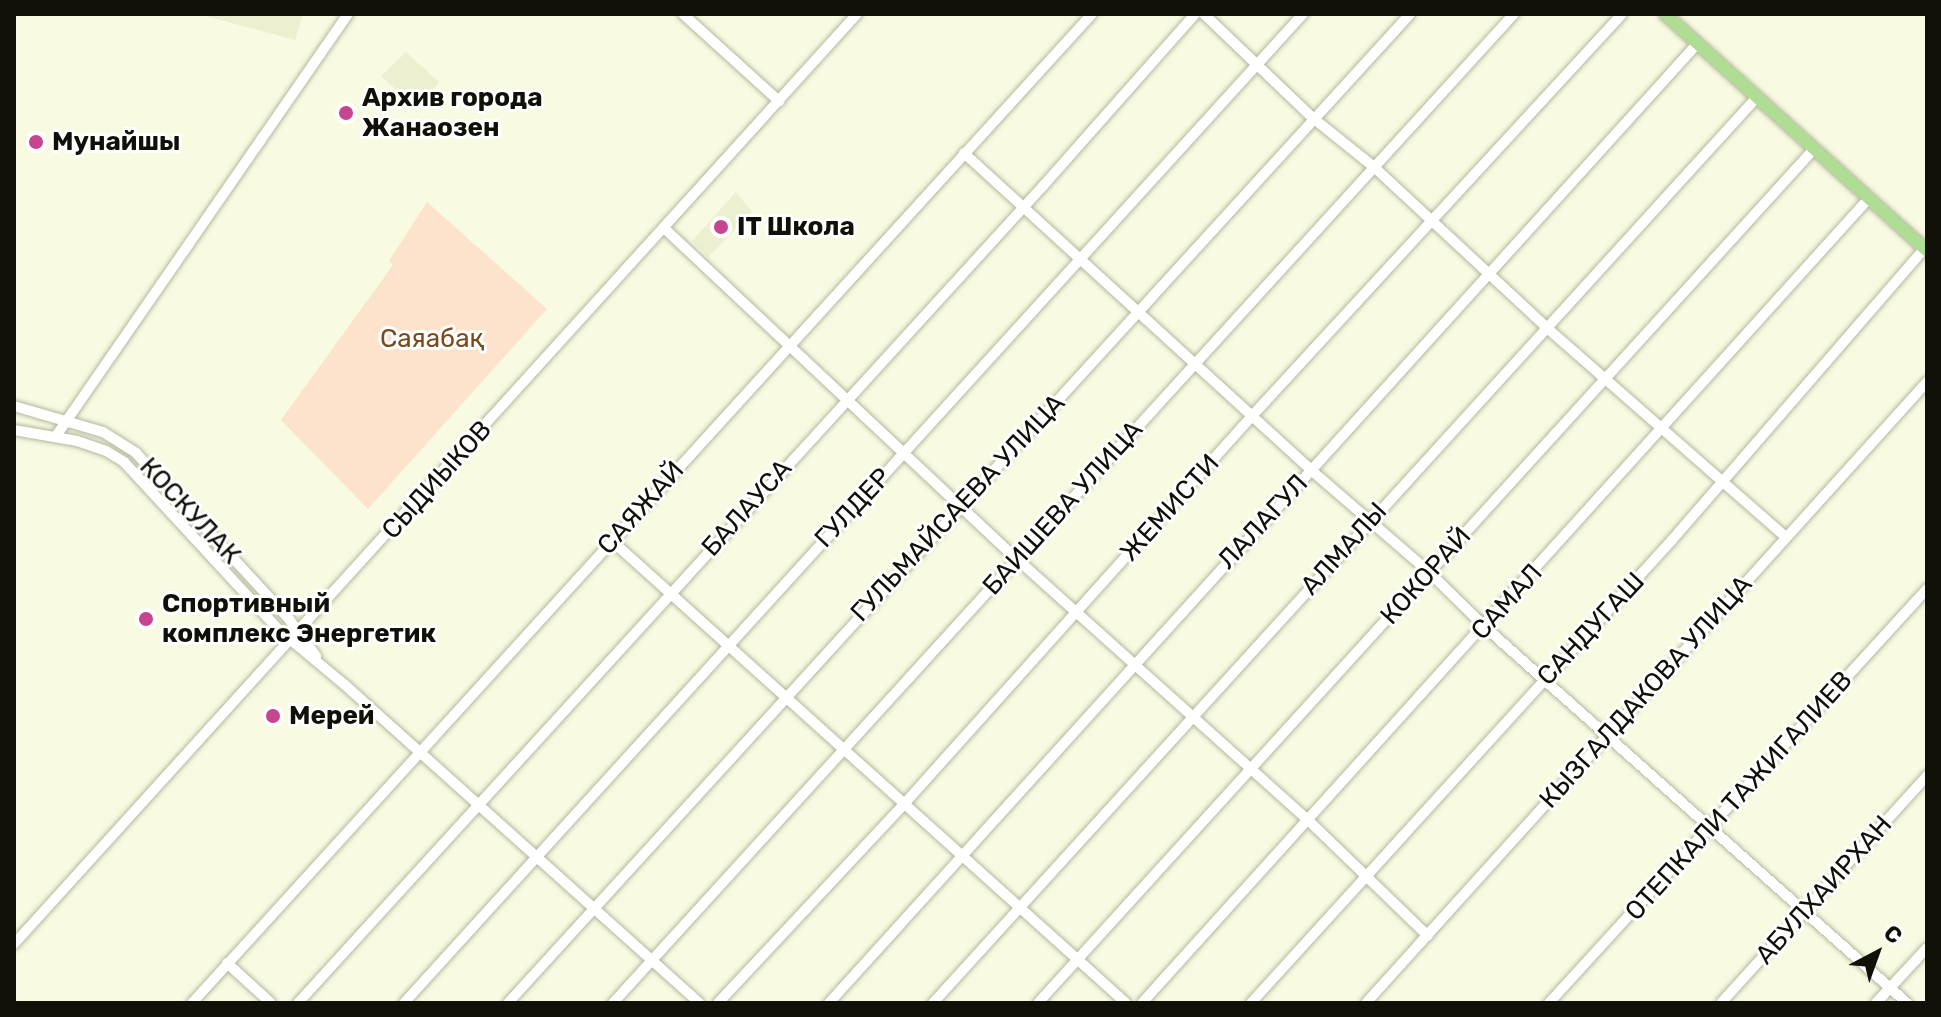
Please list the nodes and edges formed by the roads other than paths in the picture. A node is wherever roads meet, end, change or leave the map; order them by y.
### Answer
1 (348, 14) edge
2 (683, 14) edge
3 (857, 14) edge
4 (1092, 14) edge
5 (1195, 14) edge
6 (1204, 14) edge
7 (1303, 14) edge
8 (1410, 14) edge
9 (1514, 14) edge
10 (1622, 14) edge
11 (1665, 14) edge
12 (1698, 43) junction
13 (1257, 64) junction
14 (1757, 97) junction
15 (779, 101) junction
16 (1313, 118) junction
17 (1814, 149) junction
18 (964, 153) junction
19 (1374, 167) junction
20 (1869, 198) junction
21 (1025, 206) junction
22 (1432, 220) junction
23 (664, 228) junction
24 (1926, 250) edge
25 (1081, 259) junction
26 (1490, 272) junction
27 (1139, 310) junction
28 (1546, 327) junction
29 (789, 345) junction
30 (1195, 364) junction
31 (1604, 379) junction
32 (1927, 382) edge
33 (847, 399) junction
34 (14, 406) edge
35 (1252, 416) junction
36 (65, 423) junction
37 (14, 430) edge
38 (1663, 430) junction
39 (56, 436) junction
40 (903, 454) junction
41 (1311, 470) junction
42 (1722, 483) junction
43 (960, 505) junction
44 (1370, 521) junction
45 (1786, 537) junction
46 (611, 540) junction
47 (1017, 559) junction
48 (1429, 572) junction
49 (1927, 589) edge
50 (670, 592) junction
51 (1076, 613) junction
52 (1485, 627) junction
53 (299, 632) junction
54 (291, 641) junction
55 (727, 645) junction
56 (1134, 662) junction
57 (337, 678) junction
58 (1545, 679) junction
59 (786, 696) junction
60 (1194, 715) junction
61 (1607, 736) junction
62 (844, 748) junction
63 (419, 751) junction
64 (1250, 769) junction
65 (1927, 776) edge
66 (905, 803) junction
67 (479, 805) junction
68 (1309, 821) junction
69 (1711, 829) junction
70 (962, 855) junction
71 (536, 857) junction
72 (1365, 874) junction
73 (1020, 907) junction
74 (594, 908) junction
75 (1803, 913) junction
76 (1428, 936) junction
77 (14, 944) edge
78 (1927, 948) edge
79 (1077, 959) junction
80 (652, 961) junction
81 (227, 963) junction
82 (1890, 987) junction
83 (192, 1003) edge
84 (271, 1003) edge
85 (298, 1003) edge
86 (404, 1003) edge
87 (508, 1003) edge
88 (613, 1003) edge
89 (699, 1003) edge
90 (718, 1003) edge
91 (829, 1003) edge
92 (933, 1003) edge
93 (1038, 1003) edge
94 (1126, 1003) edge
95 (1142, 1003) edge
96 (1251, 1003) edge
97 (1366, 1003) edge
98 (1549, 1003) edge
99 (1721, 1003) edge
100 (1876, 1003) edge
101 (1907, 1003) edge

1 - 36 street
2 - 15 street
3 - 15 street, СЫДИЫКОВ
4 - 18 street, САЯЖАЙ
5 - 21 street, БАЛАУСА
6 - 13 street
7 - 13 street, ГУЛДЕР
8 - 16 street, ГУЛЬМАЙСАЕВА УЛИЦА
9 - 19 street, БАИШЕВА УЛИЦА
10 - 22 street, ЖЕМИСТИ
11 - 12 main road
12 - 14 main road
12 - 26 street, ЛАЛАГУЛ
13 - 16 street
13 - 25 street, ГУЛДЕР
14 - 17 main road
14 - 28 street, АЛМАЛЫ
15 - 23 street, СЫДИЫКОВ
16 - 19 street
16 - 27 street, ГУЛЬМАЙСАЕВА УЛИЦА
17 - 20 main road
17 - 31 street, КОКОРАЙ
18 - 21 street
18 - 29 street, САЯЖАЙ
19 - 22 street
19 - 30 street, БАИШЕВА УЛИЦА
20 - 24 main road
20 - 38 street, САМАЛ
21 - 25 street
21 - 33 street, БАЛАУСА
22 - 26 street
22 - 35 street, ЖЕМИСТИ
23 - 29 street
23 - 53 street, СЫДИЫКОВ
24 - 42 street, САНДУГАШ
25 - 27 street
25 - 40 street, ГУЛДЕР
26 - 28 street
26 - 41 street, ЛАЛАГУЛ
27 - 30 street
27 - 43 street, ГУЛЬМАЙСАЕВА УЛИЦА
28 - 31 street
28 - 44 street, АЛМАЛЫ
29 - 33 street
29 - 46 street, САЯЖАЙ
30 - 35 street
30 - 47 street, БАИШЕВА УЛИЦА
31 - 38 street
31 - 48 street, КОКОРАЙ
32 - 45 street, КЫЗГАЛДАКОВА УЛИЦА
33 - 40 street
33 - 50 street, БАЛАУСА
34 - 36 street, КОСКУЛАК
35 - 41 street
35 - 51 street, ЖЕМИСТИ
36 - 39 street
36 - 53 street, КОСКУЛАК
37 - 39 street, КОСКУЛАК
38 - 42 street
38 - 52 street, САМАЛ
39 - 54 street, КОСКУЛАК
40 - 43 street
40 - 55 street, ГУЛДЕР
41 - 44 street
41 - 56 street, ЛАЛАГУЛ
42 - 45 street
42 - 58 street, САНДУГАШ
43 - 47 street
43 - 59 street, ГУЛЬМАЙСАЕВА УЛИЦА
44 - 48 street
44 - 60 street, АЛМАЛЫ
45 - 61 street, КЫЗГАЛДАКОВА УЛИЦА
46 - 50 street
46 - 63 street, САЯЖАЙ
47 - 51 street
47 - 62 street, БАИШЕВА УЛИЦА
48 - 52 street
48 - 64 street, КОКОРАЙ
49 - 69 street, ОТЕПКАЛИ ТАЖИГАЛИЕВ
50 - 55 street
50 - 67 street, БАЛАУСА
51 - 56 street
51 - 66 street, ЖЕМИСТИ
52 - 58 street
52 - 68 street, САМАЛ
53 - 54 street, СЫДИЫКОВ
53 - 57 street, КОСКУЛАК
54 - 57 street, КОСКУЛАК
54 - 77 street, СЫДИЫКОВ
55 - 59 street
55 - 71 street, ГУЛДЕР
56 - 60 street
56 - 70 street, ЛАЛАГУЛ
57 - 63 street
58 - 61 street
58 - 72 street, САНДУГАШ
59 - 62 street
59 - 74 street, ГУЛЬМАЙСАЕВА УЛИЦА
60 - 64 street
60 - 73 street, АЛМАЛЫ
61 - 69 street
61 - 76 street, КЫЗГАЛДАКОВА УЛИЦА
62 - 66 street
62 - 80 street, БАИШЕВА УЛИЦА
63 - 67 street
63 - 81 street, САЯЖАЙ
64 - 68 street
64 - 79 street, КОКОРАЙ
65 - 75 street, АБУЛХАИРХАН
66 - 70 street
66 - 90 street, ЖЕМИСТИ
67 - 71 street
67 - 85 street, БАЛАУСА
68 - 72 street
68 - 95 street, САМАЛ
69 - 75 street
69 - 98 street, ОТЕПКАЛИ ТАЖИГАЛИЕВ
70 - 73 street
70 - 91 street, ЛАЛАГУЛ
71 - 74 street
71 - 86 street, ГУЛДЕР
72 - 76 street
72 - 96 street, САНДУГАШ
73 - 79 street
73 - 92 street, АЛМАЛЫ
74 - 80 street
74 - 87 street, ГУЛЬМАЙСАЕВА УЛИЦА
75 - 82 street
75 - 99 street, АБУЛХАИРХАН
76 - 97 street, КЫЗГАЛДАКОВА УЛИЦА
78 - 82 street
79 - 93 street, КОКОРАЙ
79 - 94 street
80 - 88 street, БАИШЕВА УЛИЦА
80 - 89 street
81 - 83 street, САЯЖАЙ
81 - 84 street
82 - 100 street
82 - 101 street

